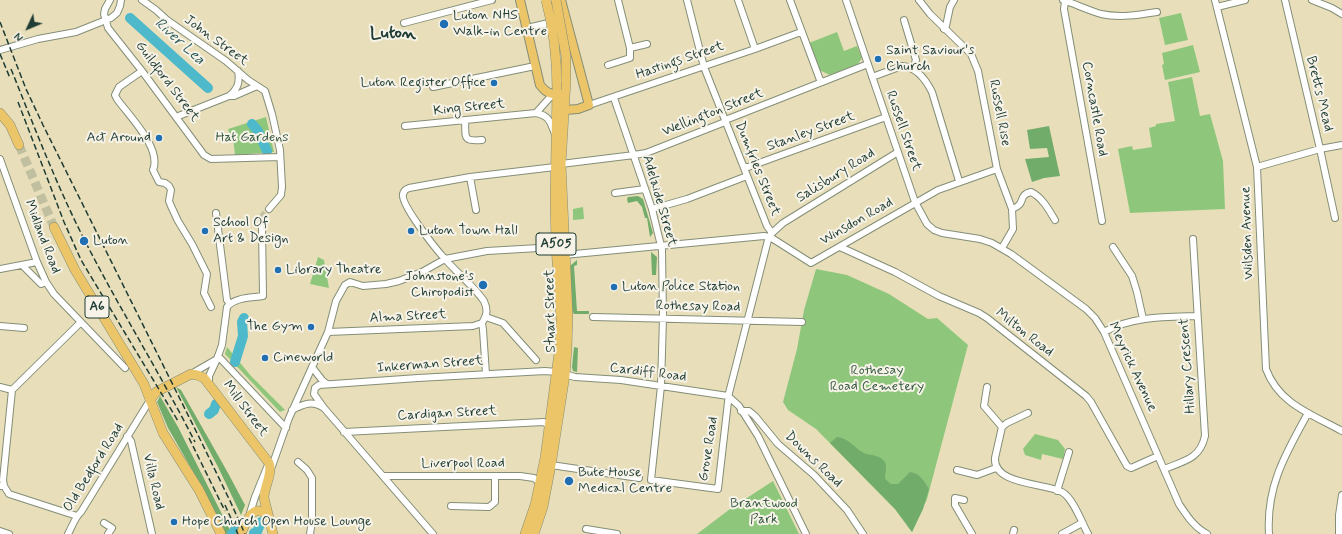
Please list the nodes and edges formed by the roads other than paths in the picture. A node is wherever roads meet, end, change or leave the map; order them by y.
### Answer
1 (110, 0) edge
2 (121, 0) edge
3 (142, 0) edge
4 (156, 0) edge
5 (492, 0) edge
6 (520, 0) edge
7 (546, 0) edge
8 (556, 0) edge
9 (561, 0) edge
10 (618, 0) edge
11 (686, 0) edge
12 (738, 0) edge
13 (790, 0) edge
14 (846, 0) edge
15 (919, 0) edge
16 (954, 0) edge
17 (1064, 0) edge
18 (1215, 0) edge
19 (1245, 0) edge
20 (1285, 0) edge
21 (1312, 0) edge
22 (470, 3) edge
23 (151, 5) junction
24 (1217, 7) junction
25 (1157, 12) dead end
26 (1342, 14) edge
27 (105, 20) junction
28 (566, 20) junction
29 (904, 20) dead end
30 (404, 23) dead end
31 (527, 28) junction
32 (944, 29) junction
33 (801, 32) junction
34 (647, 44) dead end
35 (630, 48) junction
36 (755, 49) junction
37 (0, 50) edge
38 (868, 64) junction
39 (608, 65) dead end
40 (535, 66) junction
41 (704, 67) junction
42 (913, 69) junction
43 (142, 71) junction
44 (238, 71) junction
45 (872, 77) junction
46 (822, 82) junction
47 (257, 86) junction
48 (433, 87) dead end
49 (555, 92) junction
50 (229, 96) junction
51 (614, 98) junction
52 (589, 105) junction
53 (565, 110) junction
54 (0, 113) edge
55 (536, 113) junction
56 (176, 117) junction
57 (886, 117) junction
58 (465, 121) junction
59 (725, 122) junction
60 (405, 126) dead end
61 (555, 135) junction
62 (482, 140) dead end
63 (19, 145) tunnel mouth
64 (1342, 145) edge
65 (1320, 149) junction
66 (898, 152) junction
67 (634, 156) junction
68 (280, 157) junction
69 (0, 159) edge
70 (558, 166) junction
71 (744, 167) junction
72 (1257, 167) junction
73 (997, 169) junction
74 (747, 176) junction
75 (470, 177) junction
76 (959, 181) junction
77 (645, 189) junction
78 (615, 193) dead end
79 (915, 202) junction
80 (269, 209) tunnel mouth
81 (652, 209) junction
82 (1012, 209) junction
83 (476, 210) dead end
84 (216, 213) dead end
85 (1335, 218) dead end
86 (1055, 220) dead end
87 (1102, 221) dead end
88 (54, 227) tunnel mouth
89 (262, 227) tunnel mouth
90 (771, 235) junction
91 (1193, 239) dead end
92 (661, 245) junction
93 (556, 246) junction
94 (840, 247) junction
95 (1113, 247) dead end
96 (1002, 248) junction
97 (564, 255) junction
98 (445, 259) junction
99 (37, 262) junction
100 (23, 266) junction
101 (0, 269) edge
102 (46, 282) junction
103 (230, 304) junction
104 (211, 307) dead end
105 (1197, 316) junction
106 (486, 317) junction
107 (593, 317) dead end
108 (663, 318) junction
109 (1143, 319) junction
110 (747, 320) junction
111 (81, 322) junction
112 (802, 322) dead end
113 (482, 323) junction
114 (0, 326) edge
115 (24, 328) dead end
116 (328, 332) junction
117 (1104, 332) junction
118 (217, 357) junction
119 (536, 360) dead end
120 (312, 367) junction
121 (125, 368) dead end
122 (194, 371) junction
123 (561, 373) junction
124 (486, 374) junction
125 (206, 381) junction
126 (144, 384) junction
127 (327, 384) junction
128 (661, 386) junction
129 (0, 387) edge
130 (987, 387) dead end
131 (12, 390) junction
132 (156, 392) junction
133 (728, 396) junction
134 (150, 400) junction
135 (324, 408) junction
136 (292, 410) junction
137 (741, 411) junction
138 (1028, 413) dead end
139 (1308, 413) junction
140 (142, 415) junction
141 (158, 420) junction
142 (549, 426) junction
143 (1002, 427) junction
144 (286, 428) junction
145 (1342, 431) edge
146 (344, 432) junction
147 (127, 436) junction
148 (0, 439) edge
149 (8, 441) junction
150 (1069, 452) dead end
151 (1158, 456) junction
152 (298, 462) dead end
153 (551, 465) junction
154 (270, 466) junction
155 (996, 468) junction
156 (1164, 469) junction
157 (957, 470) dead end
158 (383, 476) junction
159 (495, 476) junction
160 (639, 478) dead end
161 (651, 480) joint
162 (540, 483) junction
163 (2, 486) edge
164 (1057, 491) junction
165 (1342, 495) edge
166 (964, 500) dead end
167 (451, 506) dead end
168 (250, 513) junction
169 (77, 516) junction
170 (270, 518) junction
171 (104, 522) dead end
172 (1082, 523) junction
173 (586, 528) dead end
174 (0, 531) edge
175 (9, 534) edge
176 (68, 534) edge
177 (108, 534) edge
178 (152, 534) edge
179 (221, 534) edge
180 (241, 534) edge
181 (273, 534) edge
182 (310, 534) edge
183 (433, 534) edge
184 (525, 534) edge
185 (534, 534) edge
186 (617, 534) edge
187 (806, 534) edge
188 (863, 534) edge
189 (972, 534) edge
190 (1062, 534) edge
191 (1088, 534) edge
192 (1207, 534) edge
193 (1269, 534) edge
194 (1339, 534) edge

1 - 27 street
2 - 27 street
3 - 23 street, John Street
4 - 23 street
5 - 22 street
6 - 31 main road
7 - 49 highway, A505, bridge
8 - 53 highway, Stuart Street / A505, bridge
9 - 28 main road
10 - 35 street
11 - 41 street, Dumfries Street
12 - 36 street
13 - 33 street
14 - 38 street, Russell Street
15 - 32 street, Russell Rise
16 - 32 street
17 - 25 street
17 - 87 street, Corncastle Road
18 - 24 street, Wilsden Avenue
19 - 24 street
20 - 65 street, Bretts Mead
21 - 26 street
22 - 30 street
23 - 44 street, John Street
24 - 72 street, Wilsden Avenue
27 - 37 street
27 - 43 street, Guildford Street
28 - 31 street
28 - 52 main road
29 - 42 street
31 - 40 main road
32 - 73 street, Russell Rise
33 - 36 street, Hastings Street
33 - 46 street
34 - 35 street
35 - 39 street
36 - 41 street, Hastings Street
38 - 45 street, Russell Street
38 - 46 street, Wellington Street
40 - 48 street
40 - 49 main road
41 - 51 street, Hastings Street
41 - 59 street, Dumfries Street
42 - 45 street
42 - 76 street
43 - 56 street, Guildford Street
43 - 104 street
44 - 47 street, John Street
44 - 50 street
45 - 57 street, Russell Street
46 - 59 street, Wellington Street
47 - 50 street
47 - 68 street, John Street
49 - 55 street
49 - 61 highway, Stuart Street / A505
50 - 56 street
51 - 52 street, Hastings Street
51 - 67 street, Adelaide Street
52 - 53 main road, Hastings Street
53 - 70 highway, Stuart Street / A505
54 - 63 highway
55 - 58 street, King Street
55 - 61 street
56 - 68 street, Guildford Street
57 - 66 street, Russell Street
57 - 71 street, Stanley Street
58 - 60 street, King Street
58 - 62 street
59 - 67 street, Wellington Street
59 - 71 street, Dumfries Street
61 - 70 highway, Stuart Street / A505
64 - 65 street
65 - 72 street
65 - 85 street, Bretts Mead
66 - 79 street, Russell Street
66 - 90 street, Salisbury Road
67 - 70 street, Wellington Street
67 - 77 street, Adelaide Street
68 - 80 street, John Street
69 - 99 street, Midland Road
70 - 75 street, Wellington Street
70 - 93 highway, Stuart Street / A505
70 - 97 highway, Stuart Street / A505
71 - 74 street, Dumfries Street
72 - 139 street, Wilsden Avenue
73 - 76 street, Winsdon Road
73 - 82 street, Russell Rise
74 - 81 street
74 - 90 street, Dumfries Street
75 - 83 street
75 - 98 street, Wellington Street
76 - 79 street, Winsdon Road
77 - 78 street
77 - 81 street, Adelaide Street
79 - 94 street, Winsdon Road
79 - 96 street, Meyrick Avenue
81 - 92 street, Adelaide Street
82 - 86 street
82 - 96 street, Russell Rise
84 - 103 street
88 - 126 highway, A6
89 - 103 street
90 - 92 street
90 - 94 street, Winsdon Road
90 - 110 street
91 - 105 street, Hillary Crescent
92 - 97 street
92 - 108 street, Adelaide Street
93 - 98 street
93 - 123 highway, Stuart Street / A505
94 - 151 street, Milton Road
95 - 109 street
96 - 117 street, Meyrick Avenue
97 - 123 highway, Stuart Street / A505
98 - 106 street
98 - 116 street
99 - 100 street
99 - 102 street, Midland Road
100 - 101 street
100 - 102 street
102 - 111 street, Midland Road
103 - 118 street
105 - 109 street
105 - 156 street, Hillary Crescent
106 - 113 street
106 - 119 street
107 - 108 street, Rothesay Road
108 - 110 street, Rothesay Road
108 - 128 street, Adelaide Street
109 - 117 street
110 - 112 street, Rothesay Road
110 - 133 street
111 - 121 street, Midland Road
111 - 131 street
113 - 116 street, Alma Street
113 - 124 street
114 - 115 street
116 - 120 street
117 - 151 street, Meyrick Avenue
118 - 122 street
118 - 125 street
118 - 144 street
120 - 127 street
120 - 136 street
122 - 125 highway, Mill Street
122 - 132 highway
123 - 124 street, Inkerman Street
123 - 128 street, Cardiff Road
123 - 142 highway, Stuart Street / A505
123 - 153 highway, Stuart Street / A505
124 - 127 street, Inkerman Street
125 - 154 highway, Mill Street
126 - 132 highway, A6
126 - 134 highway, A6
127 - 135 street
128 - 133 street, Cardiff Road
128 - 161 street, Adelaide Street
129 - 131 street
130 - 143 street
131 - 149 street
132 - 134 highway
133 - 137 street
133 - 161 street, Grove Road
134 - 140 street, Old Bedford Road
134 - 141 highway, A6
135 - 136 street
135 - 146 street
136 - 144 street
137 - 187 street
137 - 188 street, Downs Road
138 - 143 street
139 - 145 street, Wilsden Avenue
139 - 193 street
140 - 141 street, Old Bedford Road
140 - 147 street, Old Bedford Road
141 - 179 highway, A6
142 - 146 street, Cardigan Street
142 - 162 highway, A505
143 - 155 street
144 - 154 street
146 - 158 street
147 - 169 street, Old Bedford Road
147 - 178 street, Villa Road
148 - 149 street
149 - 163 street
150 - 164 street
151 - 156 street, Meyrick Avenue
152 - 182 street
153 - 160 street
153 - 185 highway, A505
154 - 168 street
154 - 170 highway
155 - 157 street
155 - 164 street
156 - 192 street, Meyrick Avenue
158 - 159 street, Liverpool Road
158 - 183 street
159 - 162 street, Liverpool Road
159 - 167 street
162 - 184 highway, A505
163 - 169 street
164 - 172 street
165 - 194 street
166 - 189 street
168 - 170 highway
168 - 180 highway
169 - 176 street, Old Bedford Road
170 - 181 highway
171 - 177 street
172 - 190 street
172 - 191 street
173 - 186 street
174 - 175 street

